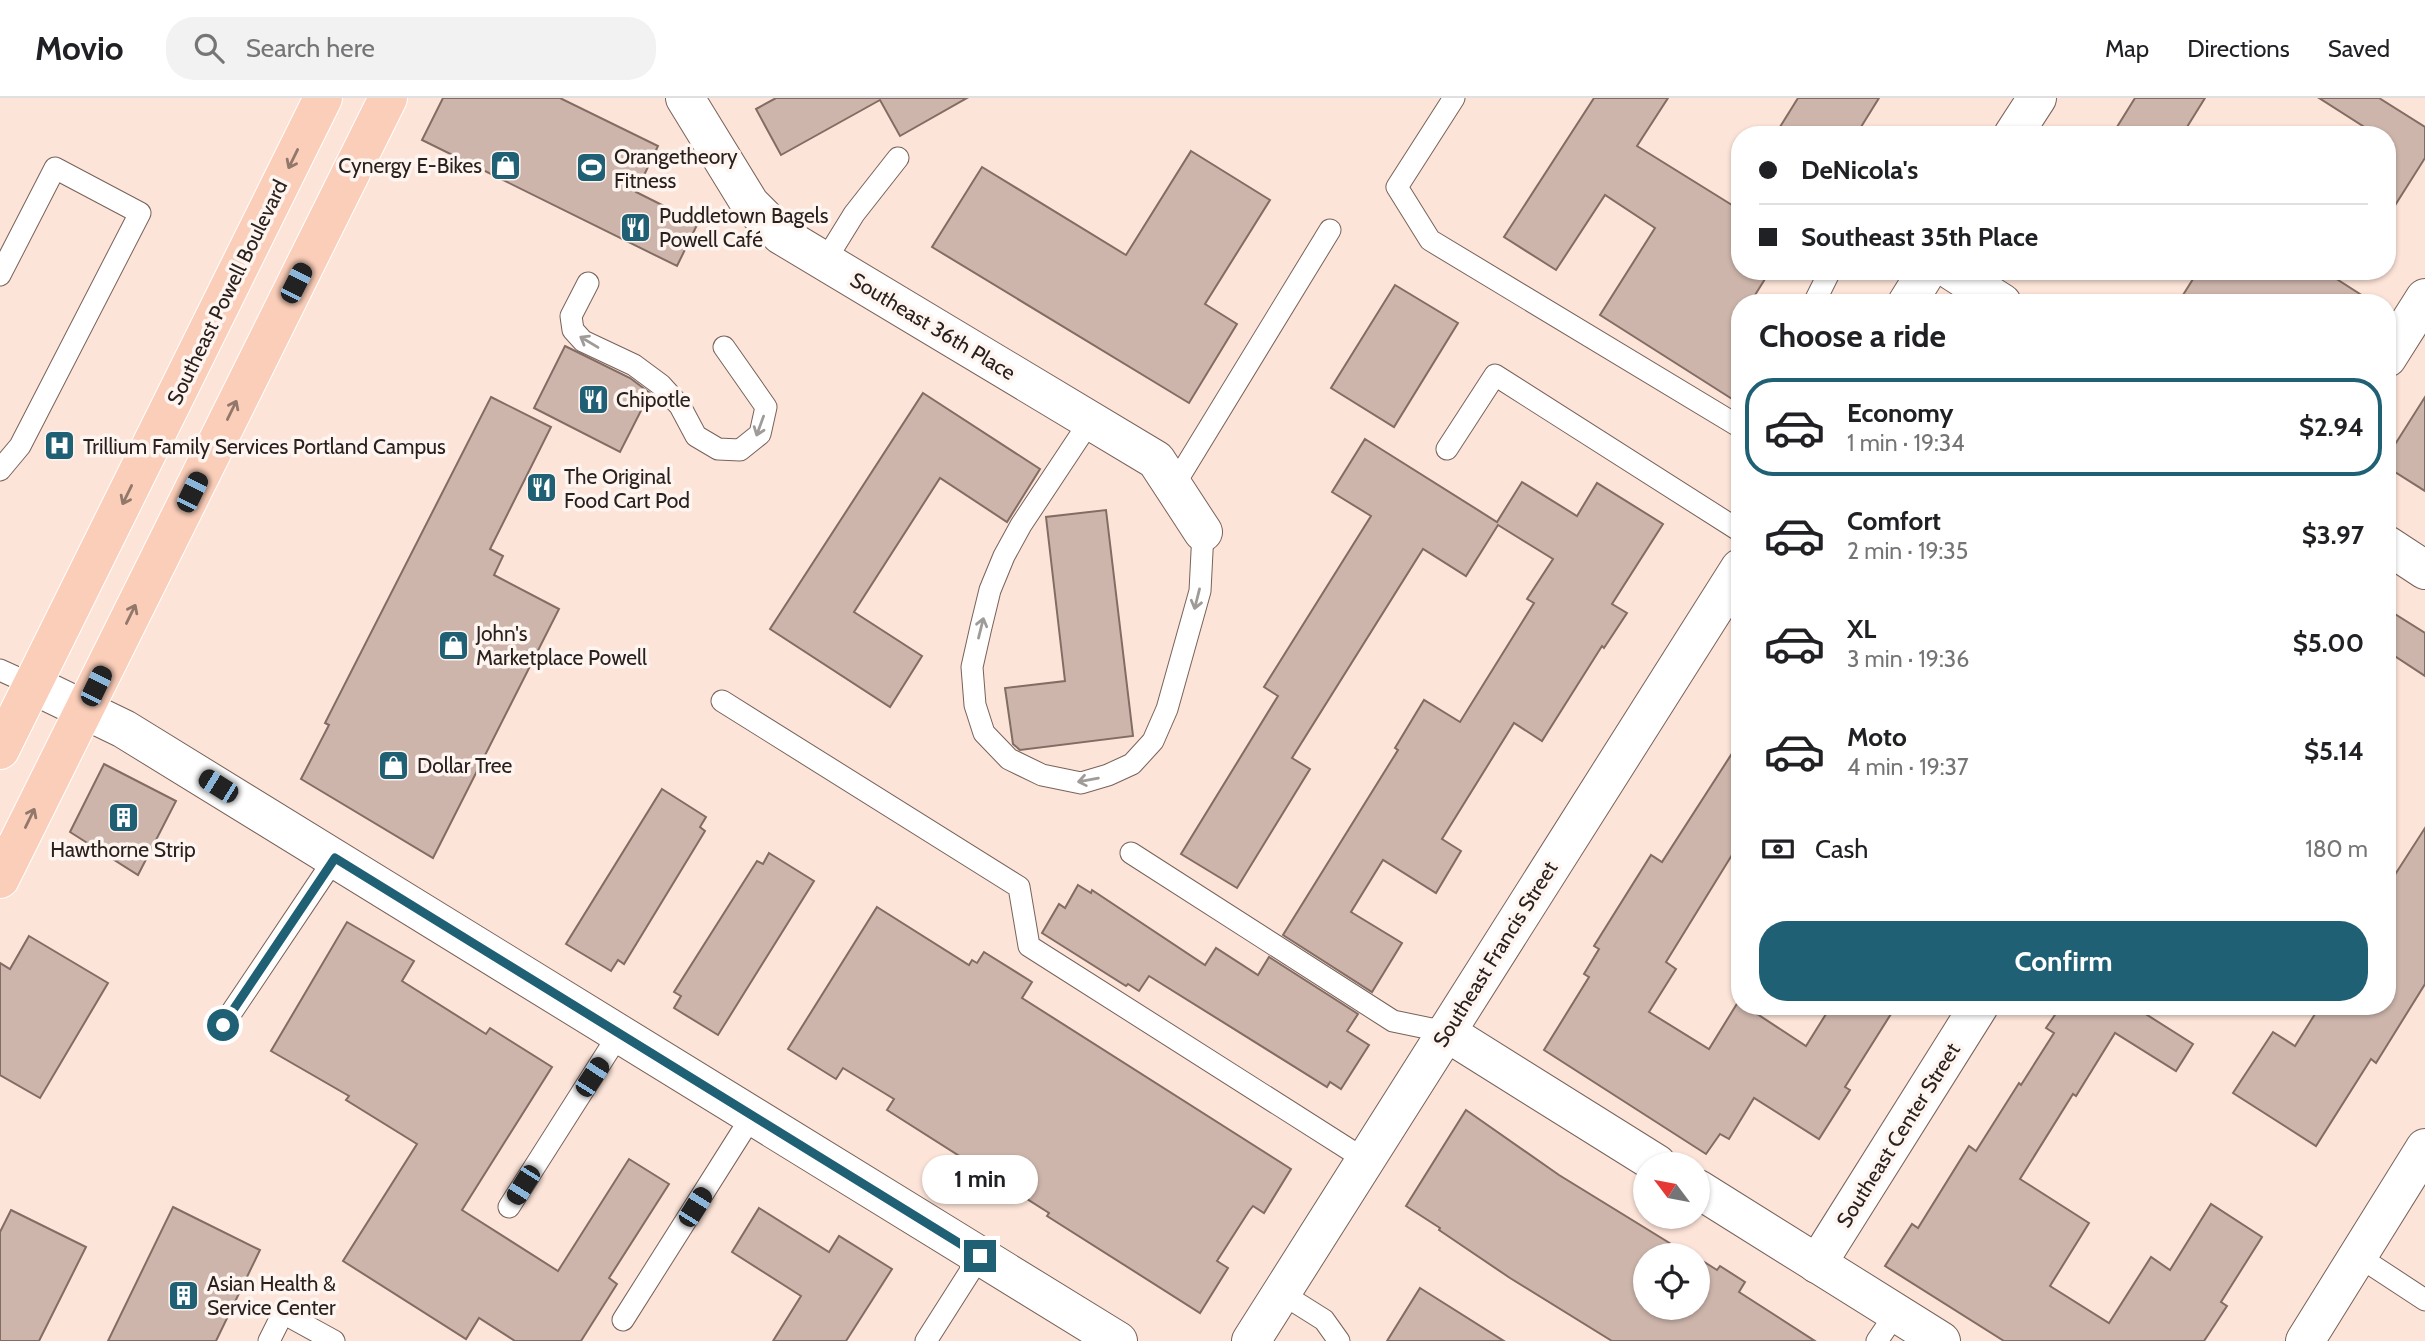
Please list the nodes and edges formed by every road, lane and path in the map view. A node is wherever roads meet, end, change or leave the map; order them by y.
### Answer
1 (323, 98) edge
2 (331, 98) edge
3 (388, 98) edge
4 (685, 98) edge
5 (1454, 98) edge
6 (2037, 98) edge
7 (2020, 126) edge
8 (898, 158) dead end
9 (341, 193) junction
10 (1330, 230) dead end
11 (825, 261) junction
12 (0, 275) edge
13 (1966, 280) edge
14 (588, 283) dead end
15 (1988, 294) edge
16 (2425, 298) edge
17 (2396, 344) edge
18 (724, 347) dead end
19 (1090, 421) junction
20 (1731, 422) edge
21 (1447, 449) dead end
22 (0, 471) edge
23 (1174, 486) junction
24 (1731, 525) edge
25 (1203, 531) joint
26 (2396, 551) edge
27 (2425, 570) edge
28 (1731, 582) edge
29 (16, 678) edge
30 (722, 701) dead end
31 (84, 710) junction
32 (0, 750) edge
33 (1131, 853) dead end
34 (335, 858) junction
35 (0, 879) edge
36 (1973, 1015) edge
37 (223, 1025) dead end
38 (1446, 1032) junction
39 (619, 1034) junction
40 (752, 1116) junction
41 (2425, 1148) edge
42 (1638, 1152) edge
43 (1364, 1160) junction
44 (1710, 1197) edge
45 (509, 1207) dead end
46 (980, 1256) junction
47 (2358, 1256) junction
48 (1817, 1264) junction
49 (1281, 1293) junction
50 (2425, 1300) edge
51 (623, 1320) dead end
52 (1886, 1327) edge
53 (269, 1341) edge
54 (334, 1341) edge
55 (926, 1341) edge
56 (1118, 1341) edge
57 (1251, 1341) edge
58 (1339, 1341) edge
59 (1941, 1341) edge
60 (2305, 1341) edge

1 -> 29 main road, Southeast Powell Boulevard
2 - 9 main road
3 - 9 main road
4 - 11 street, Southeast 36th Place
5 - 20 lane
6 - 7 street
8 - 11 lane
31 -> 9 main road
10 - 23 lane
11 - 19 street, Southeast 36th Place
12 - 22 lane
13 - 15 street
18 -> 14 lane
16 - 17 street
19 - 23 street, Southeast 36th Place
25 -> 19 lane
21 - 24 lane
23 - 25 street, Southeast 36th Place
26 - 27 street
28 - 38 street, Southeast Francis Street
29 - 31 street
29 - 32 main road, Southeast Powell Boulevard
30 - 43 lane
31 - 34 street
35 -> 31 main road
33 - 38 lane
34 - 37 lane
34 - 39 street
36 - 48 street, Southeast Center Street
38 - 42 street
38 - 43 street, Southeast Francis Street
39 - 40 street
39 - 45 lane
40 - 46 street
40 - 51 lane
41 - 47 street
43 - 49 street, Southeast Francis Street
44 - 48 street
46 - 55 lane
46 - 56 street
47 - 50 lane
47 - 60 street
48 - 52 street
49 - 57 street, Southeast Francis Street
49 - 58 lane
52 - 59 street
53 - 54 lane

